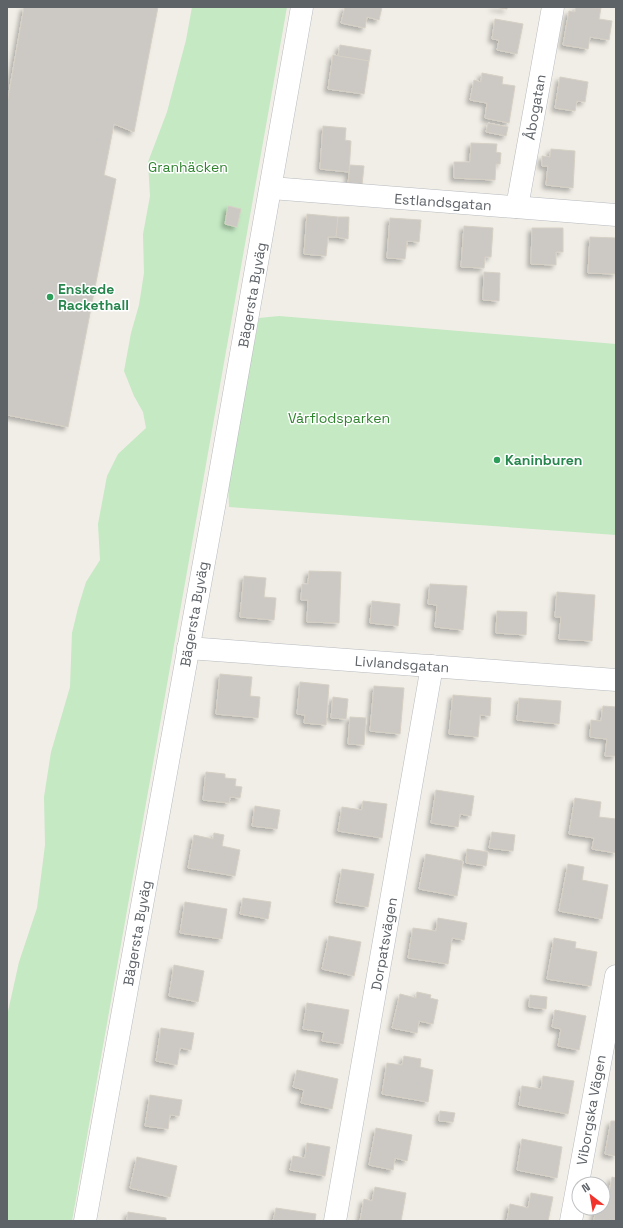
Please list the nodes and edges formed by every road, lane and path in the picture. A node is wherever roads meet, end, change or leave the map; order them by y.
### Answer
1 (302, 7) edge
2 (553, 7) edge
3 (271, 188) junction
4 (518, 207) junction
5 (616, 215) edge
6 (188, 648) junction
7 (432, 666) junction
8 (616, 680) edge
9 (616, 976) edge
10 (85, 1221) edge
11 (335, 1221) edge
12 (571, 1221) edge

1 - 3 street, Bägersta Byväg
2 - 4 street, Åbogatan
3 - 4 street, Estlandsgatan
3 - 6 street, Bägersta Byväg
4 - 5 street, Estlandsgatan
6 - 7 street, Livlandsgatan
6 - 10 street, Bägersta Byväg
7 - 8 street, Livlandsgatan
7 - 11 street, Dorpatsvägen
9 - 12 street, Viborgska Vägen

